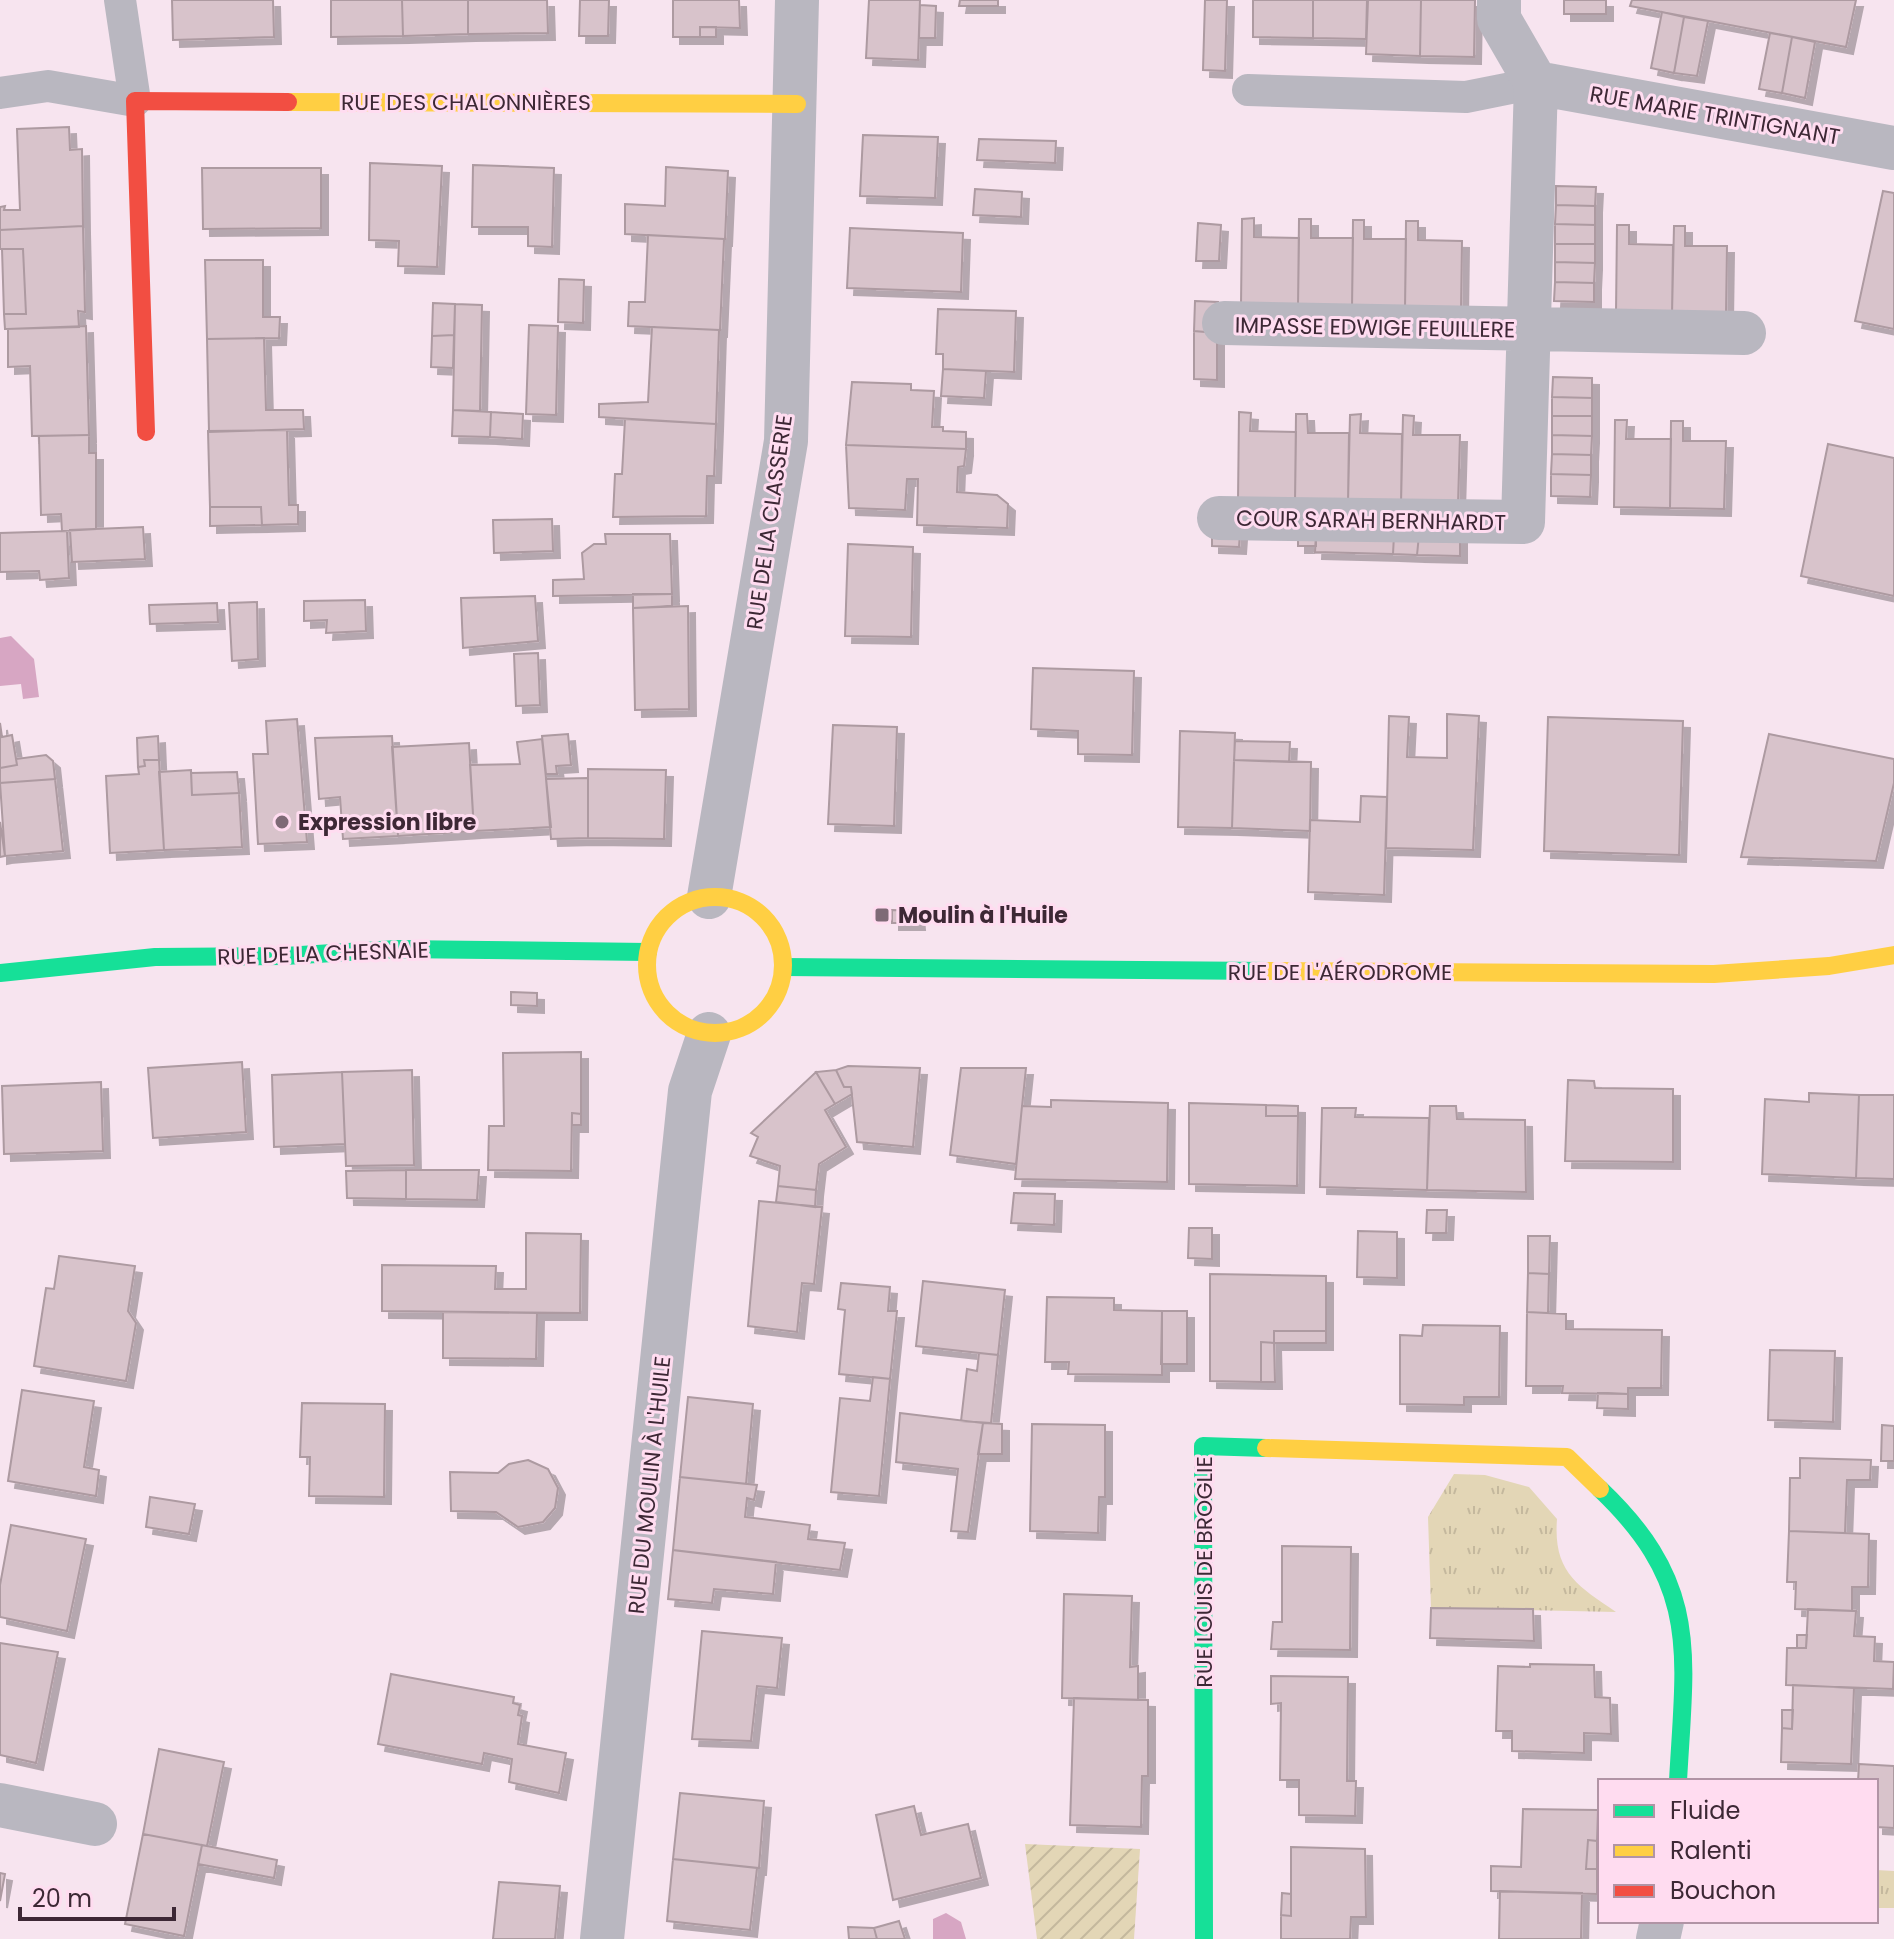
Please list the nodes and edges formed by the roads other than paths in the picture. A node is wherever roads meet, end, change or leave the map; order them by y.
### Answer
1 (120, 0) edge
2 (797, 0) edge
3 (1499, 0) edge
4 (1536, 83) junction
5 (1248, 90) dead end
6 (0, 93) edge
7 (135, 101) junction
8 (797, 104) junction
9 (1894, 148) edge
10 (1224, 323) dead end
11 (1527, 331) junction
12 (1744, 333) dead end
13 (146, 432) dead end
14 (1219, 518) dead end
15 (709, 897) junction
16 (648, 952) junction
17 (1894, 955) edge
18 (784, 967) junction
19 (0, 973) edge
20 (709, 1034) junction
21 (1678, 1779) edge
22 (0, 1805) edge
23 (95, 1824) dead end
24 (602, 1939) edge
25 (1204, 1939) edge

1 - 7 lane
2 - 8 street, RUE DE LA CLASSERIE
3 - 4 street
4 - 5 lane
4 - 9 street, RUE MARIE TRINTIGNANT
4 - 11 street, COUR SARAH BERNHARDT
6 - 7 lane
7 - 8 street, RUE DES CHALONNIÈRES
7 - 13 street
8 - 15 street, RUE DE LA CLASSERIE
10 - 11 street, IMPASSE EDWIGE FEUILLERE
11 - 12 street
11 - 14 street, COUR SARAH BERNHARDT
15 - 16 street
15 - 18 street
16 - 19 street, RUE DE LA CHESNAIE
16 - 20 street
17 - 18 street, RUE DE L'AÉRODROME
18 - 20 street
20 - 24 street, RUE DU MOULIN À L'HUILE
21 - 25 street, RUE LOUIS DE BROGLIE
22 - 23 street

